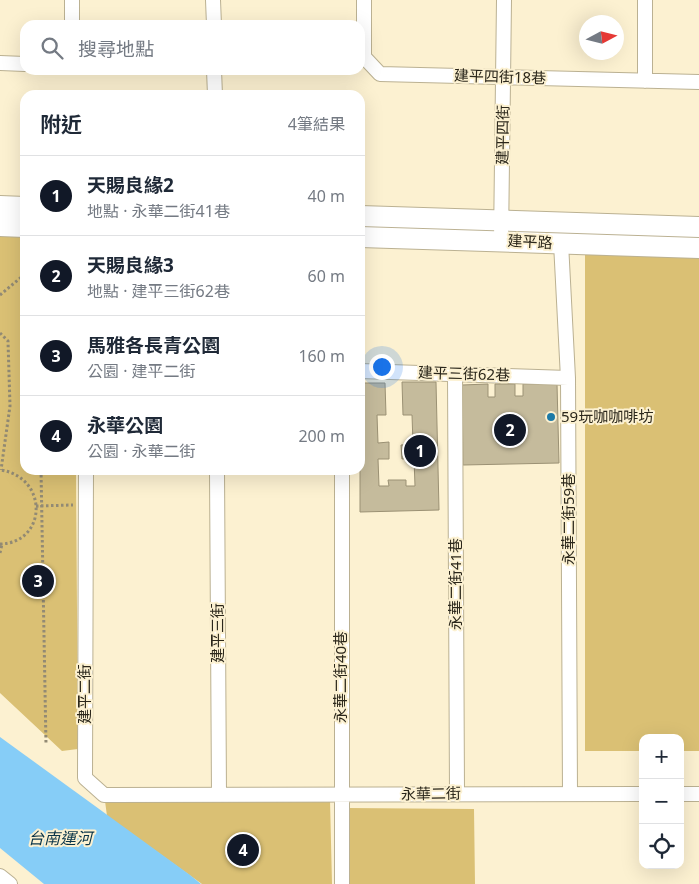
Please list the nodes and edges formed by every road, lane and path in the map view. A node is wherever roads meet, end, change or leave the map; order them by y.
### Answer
1 (72, 0) edge
2 (213, 0) edge
3 (364, 0) edge
4 (504, 0) edge
5 (645, 0) edge
6 (72, 20) edge
7 (214, 20) edge
8 (364, 20) edge
9 (365, 57) edge
10 (0, 63) edge
11 (20, 64) edge
12 (214, 75) edge
13 (504, 77) junction
14 (646, 81) junction
15 (699, 82) edge
16 (214, 90) edge
17 (0, 206) edge
18 (20, 206) edge
19 (365, 216) edge
20 (502, 221) junction
21 (0, 226) edge
22 (20, 227) edge
23 (699, 227) edge
24 (365, 237) edge
25 (501, 241) junction
26 (561, 244) junction
27 (699, 248) edge
28 (20, 278) edge
29 (0, 295) edge
30 (0, 333) edge
31 (365, 371) edge
32 (455, 374) junction
33 (568, 378) junction
34 (1, 470) edge
35 (41, 475) edge
36 (86, 475) edge
37 (217, 475) edge
38 (342, 475) edge
39 (42, 505) junction
40 (87, 505) junction
41 (36, 506) junction
42 (1, 544) edge
43 (0, 553) edge
44 (46, 745) dead end
45 (457, 793) junction
46 (570, 794) junction
47 (639, 794) edge
48 (684, 794) edge
49 (699, 794) edge
50 (340, 795) junction
51 (219, 796) junction
52 (0, 876) edge
53 (10, 884) edge
54 (342, 884) edge

1 - 6 street
2 - 7 street
3 - 8 street, 建平四街18巷
4 - 13 street, 建平四街
5 - 14 street
9 - 13 street, 建平四街18巷
10 - 11 street
12 - 16 street
13 - 14 street, 建平四街18巷
13 - 20 street, 建平四街
14 - 15 street, 建平四街18巷
17 - 18 street
19 - 20 street, 建平路
20 - 23 street, 建平路
20 - 25 street, 建平四街
21 - 22 street
24 - 25 street, 建平路
25 - 26 street, 建平路
26 - 27 street, 建平路
26 - 33 street, 永華二街59巷
28 - 29 path
30 - 34 path
31 - 32 street, 建平三街62巷
32 - 33 street, 建平三街62巷
32 - 45 street, 永華二街41巷
33 - 46 street, 永華二街59巷
34 - 41 path
35 - 39 path
36 - 40 street, 建平二街
37 - 51 street, 建平三街
38 - 50 street, 永華二街40巷
39 - 40 path
39 - 41 path
39 - 44 path
40 - 51 street, 建平二街
41 - 42 path
42 - 43 path
45 - 46 street, 永華二街
45 - 50 street, 永華二街
46 - 47 street, 永華二街
48 - 49 street
50 - 51 street, 永華二街
50 - 54 street, 永華二街40巷
52 - 53 street

